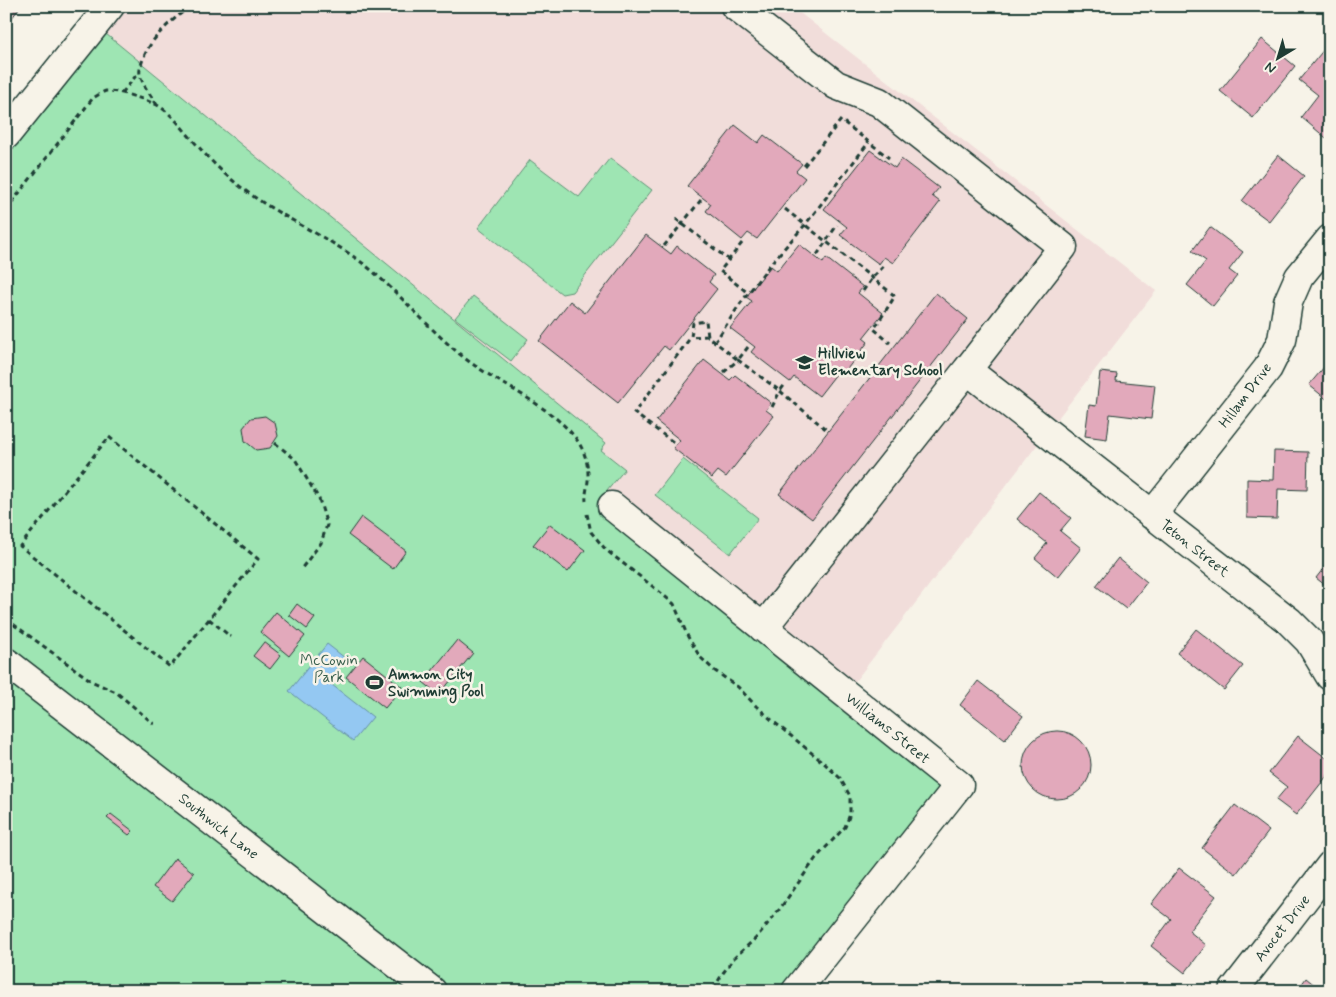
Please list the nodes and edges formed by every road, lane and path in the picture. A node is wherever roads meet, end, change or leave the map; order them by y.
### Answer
1 (110, 6) edge
2 (190, 6) edge
3 (735, 6) edge
4 (140, 72) junction
5 (122, 93) junction
6 (157, 106) junction
7 (6, 135) edge
8 (869, 142) junction
9 (889, 158) dead end
10 (804, 166) dead end
11 (700, 200) dead end
12 (786, 209) dead end
13 (6, 210) edge
14 (676, 220) dead end
15 (682, 224) junction
16 (805, 225) junction
17 (837, 225) dead end
18 (1330, 238) edge
19 (827, 242) junction
20 (742, 243) dead end
21 (664, 246) dead end
22 (817, 256) dead end
23 (729, 260) junction
24 (886, 264) dead end
25 (872, 278) junction
26 (863, 291) dead end
27 (748, 293) junction
28 (708, 336) junction
29 (691, 337) junction
30 (714, 342) junction
31 (890, 343) dead end
32 (748, 346) dead end
33 (738, 360) junction
34 (967, 370) junction
35 (724, 372) dead end
36 (786, 383) dead end
37 (780, 391) junction
38 (772, 407) dead end
39 (828, 431) dead end
40 (672, 442) dead end
41 (275, 443) dead end
42 (595, 506) junction
43 (1152, 515) junction
44 (301, 569) dead end
45 (6, 619) edge
46 (209, 619) junction
47 (763, 628) junction
48 (231, 637) dead end
49 (6, 662) edge
50 (1330, 676) edge
51 (154, 724) dead end
52 (1330, 866) edge
53 (6, 982) edge
54 (14, 991) edge
55 (432, 991) edge
56 (712, 991) edge
57 (796, 991) edge
58 (1233, 991) edge

1 - 7 street
2 - 4 path
3 - 34 street
4 - 5 path
4 - 6 path
5 - 6 path
5 - 13 path
6 - 42 path
8 - 9 path
8 - 10 path
8 - 16 path
11 - 15 path
12 - 16 path
14 - 15 path
15 - 21 path
15 - 23 path
16 - 19 path
16 - 27 path
17 - 19 path
18 - 43 street, Hillam Drive
19 - 22 path
19 - 25 path
20 - 23 path
23 - 27 path
24 - 25 path
25 - 26 path
25 - 31 path
27 - 30 path
28 - 29 path
28 - 29 path
28 - 30 path
29 - 40 path
30 - 33 path
32 - 33 path
33 - 35 path
33 - 37 path
34 - 43 street, Teton Street
34 - 47 street
36 - 37 path
37 - 38 path
37 - 39 path
41 - 44 path
42 - 47 street, Williams Street
42 - 56 path
43 - 50 street, Teton Street
45 - 51 path
46 - 46 path
46 - 48 path
47 - 57 street, Williams Street
49 - 55 street, Southwick Lane
52 - 58 street, Avocet Drive
53 - 54 path

